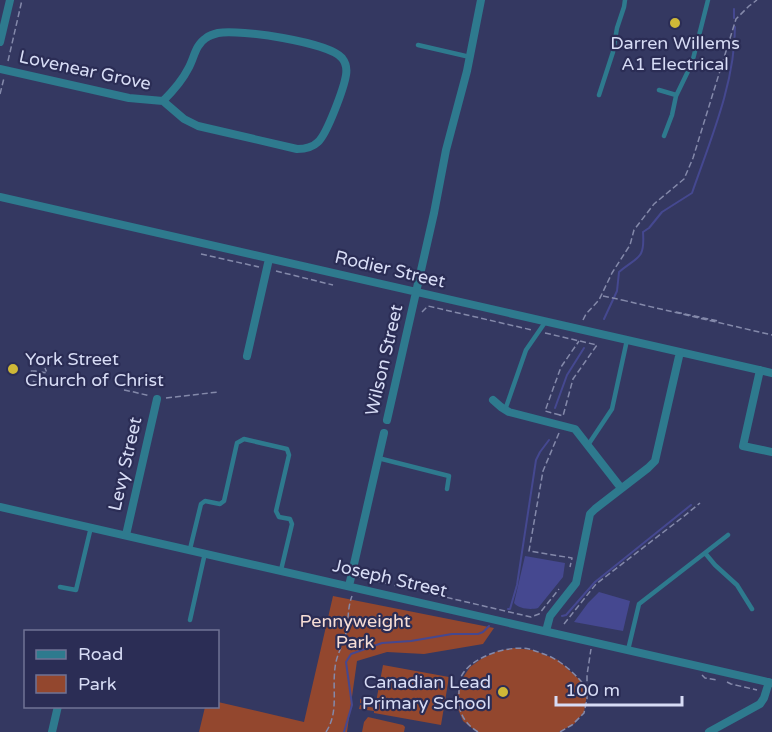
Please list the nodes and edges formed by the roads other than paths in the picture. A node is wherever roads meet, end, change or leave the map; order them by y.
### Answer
1 (10, 0) edge
2 (481, 0) edge
3 (625, 0) edge
4 (708, 0) edge
5 (3, 14) edge
6 (0, 42) edge
7 (418, 45) dead end
8 (470, 57) junction
9 (3, 70) edge
10 (659, 90) dead end
11 (599, 95) dead end
12 (676, 95) junction
13 (163, 101) junction
14 (664, 136) dead end
15 (0, 196) edge
16 (269, 259) junction
17 (416, 291) junction
18 (546, 321) junction
19 (627, 340) junction
20 (680, 352) junction
21 (247, 356) dead end
22 (760, 370) junction
23 (772, 373) edge
24 (161, 399) road end
25 (493, 400) dead end
26 (506, 410) junction
27 (588, 445) junction
28 (772, 452) edge
29 (378, 458) junction
30 (621, 488) junction
31 (447, 489) dead end
32 (0, 507) edge
33 (91, 527) junction
34 (126, 535) junction
35 (728, 535) dead end
36 (190, 549) junction
37 (205, 553) junction
38 (705, 553) junction
39 (281, 570) junction
40 (60, 587) dead end
41 (352, 587) junction
42 (752, 609) dead end
43 (190, 620) dead end
44 (546, 631) junction
45 (628, 650) junction
46 (770, 682) edge
47 (58, 708) edge
48 (52, 732) edge
49 (709, 732) edge

1 - 5 street
2 - 8 street, Wilson Street
3 - 11 lane
4 - 12 lane
5 - 6 street
7 - 8 lane
8 - 17 street, Wilson Street
9 - 13 street, Lovenear Grove
10 - 12 lane
12 - 14 lane
13 - 13 street, Lovenear Grove
15 - 16 street, Rodier Street
16 - 17 street, Rodier Street
16 - 21 street
17 - 18 street, Rodier Street
17 - 29 street, Wilson Street
18 - 19 street, Rodier Street
18 - 26 lane
19 - 20 street, Rodier Street
19 - 27 lane
20 - 22 street, Rodier Street
20 - 30 street
22 - 23 street, Rodier Street
22 - 28 street
24 - 34 street, Levy Street
25 - 26 street
26 - 27 street
27 - 30 street
29 - 31 lane
29 - 41 street, Wilson Street
30 - 44 street
32 - 33 street, Joseph Street
33 - 34 street, Joseph Street
33 - 40 lane
34 - 36 street, Joseph Street
35 - 38 lane
36 - 37 street, Joseph Street
36 - 39 lane
37 - 39 street, Joseph Street
37 - 43 lane
38 - 42 lane
38 - 45 lane
39 - 41 street, Joseph Street
41 - 44 street, Joseph Street
44 - 45 street, Joseph Street
45 - 46 street, Joseph Street
46 - 49 street
47 - 48 street

